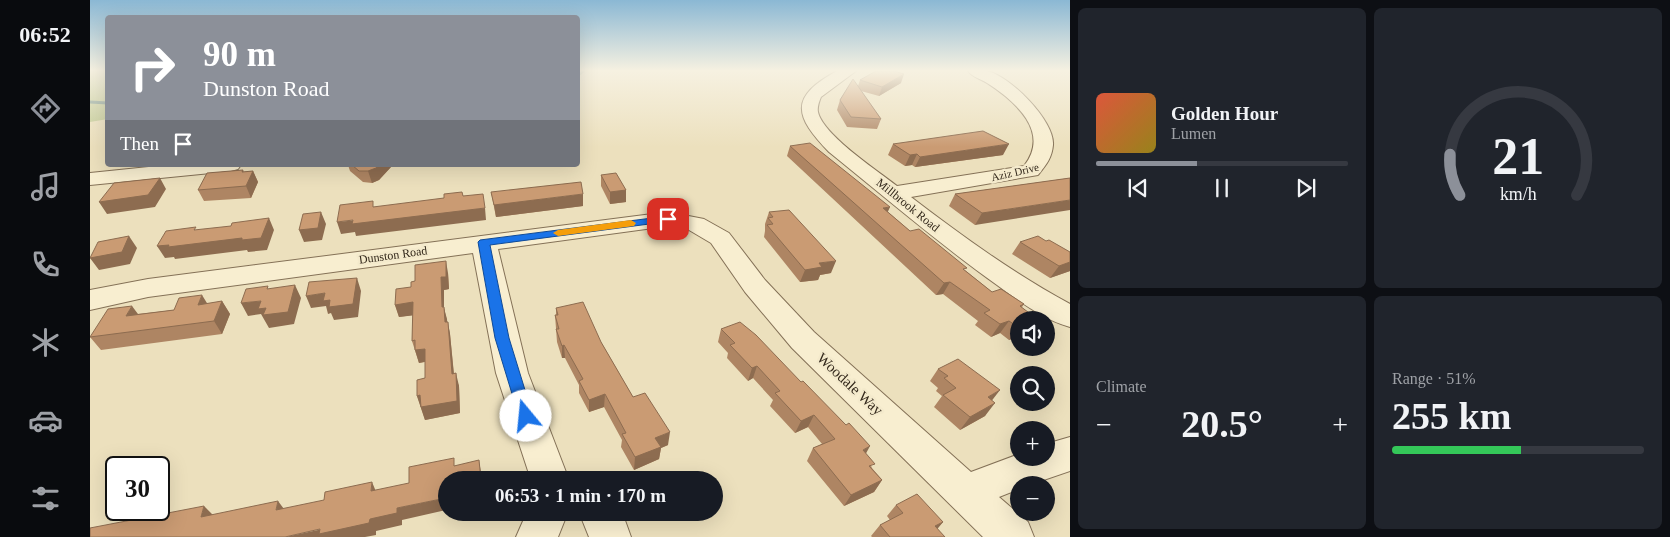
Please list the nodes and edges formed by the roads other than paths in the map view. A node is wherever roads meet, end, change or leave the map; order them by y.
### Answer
1 (813, 96) edge
2 (1026, 96) edge
3 (1058, 123) dead end
4 (1061, 152) dead end
5 (211, 167) edge
6 (90, 179) edge
7 (892, 193) junction
8 (696, 224) joint
9 (484, 242) junction
10 (90, 300) edge
11 (1070, 317) edge
12 (1070, 454) edge
13 (548, 471) edge
14 (966, 492) junction
15 (544, 521) edge
16 (605, 521) edge
17 (537, 537) edge
18 (610, 537) edge
19 (1013, 537) edge

1 - 7 street, Millbrook Road
2 - 3 street
4 - 7 street, Aziz Drive
5 - 6 street
7 - 11 street, Millbrook Road
8 - 9 street, Dunston Road
8 - 14 street, Woodale Way
9 - 10 street, Dunston Road
9 - 13 street
12 - 14 street
14 - 19 street, Woodale Way
15 - 17 street
16 - 18 street

